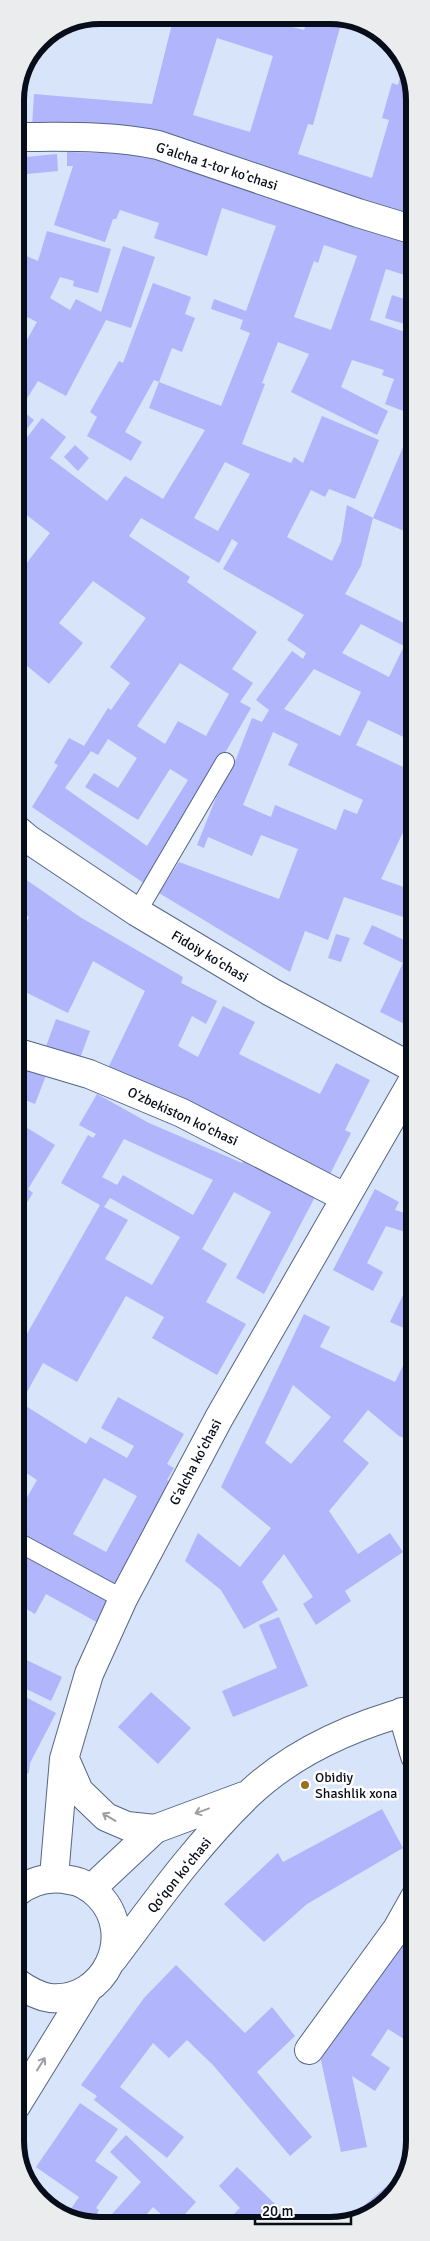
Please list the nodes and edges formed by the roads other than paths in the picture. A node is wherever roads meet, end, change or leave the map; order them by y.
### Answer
1 (24, 137) edge
2 (406, 228) edge
3 (225, 762) dead end
4 (24, 836) edge
5 (137, 912) junction
6 (24, 1055) edge
7 (406, 1065) edge
8 (406, 1091) edge
9 (344, 1197) junction
10 (24, 1545) edge
11 (123, 1599) junction
12 (406, 1711) edge
13 (64, 1758) junction
14 (248, 1795) junction
15 (155, 1829) junction
16 (54, 1877) junction
17 (24, 1888) edge
18 (91, 1888) junction
19 (406, 1914) edge
20 (113, 1959) junction
21 (24, 1988) edge
22 (88, 1989) junction
23 (309, 2050) dead end
24 (24, 2093) edge

1 - 2 street, Gʼalcha 1-tor koʼchasi
3 - 5 lane
4 - 5 street, Fidoiy koʻchasi
5 - 7 street, Fidoiy koʻchasi
6 - 9 street, Oʻzbekiston koʻchasi
8 - 9 street, Gʻalcha koʻchasi
9 - 11 street, Gʻalcha koʻchasi
10 - 11 lane
11 - 13 street, Gʻalcha koʻchasi
12 - 14 street, Qoʻqon koʻchasi
15 -> 13 street
13 - 16 street, Gʻalcha koʻchasi
14 -> 15 street, Qoʻqon koʻchasi
14 - 20 street, Qoʻqon koʻchasi
15 - 18 street, Qoʻqon koʻchasi
16 - 17 street
16 - 18 street
18 - 20 street
19 - 23 street
20 - 22 street, Qoʻqon koʻchasi
21 - 22 street
24 -> 22 street

